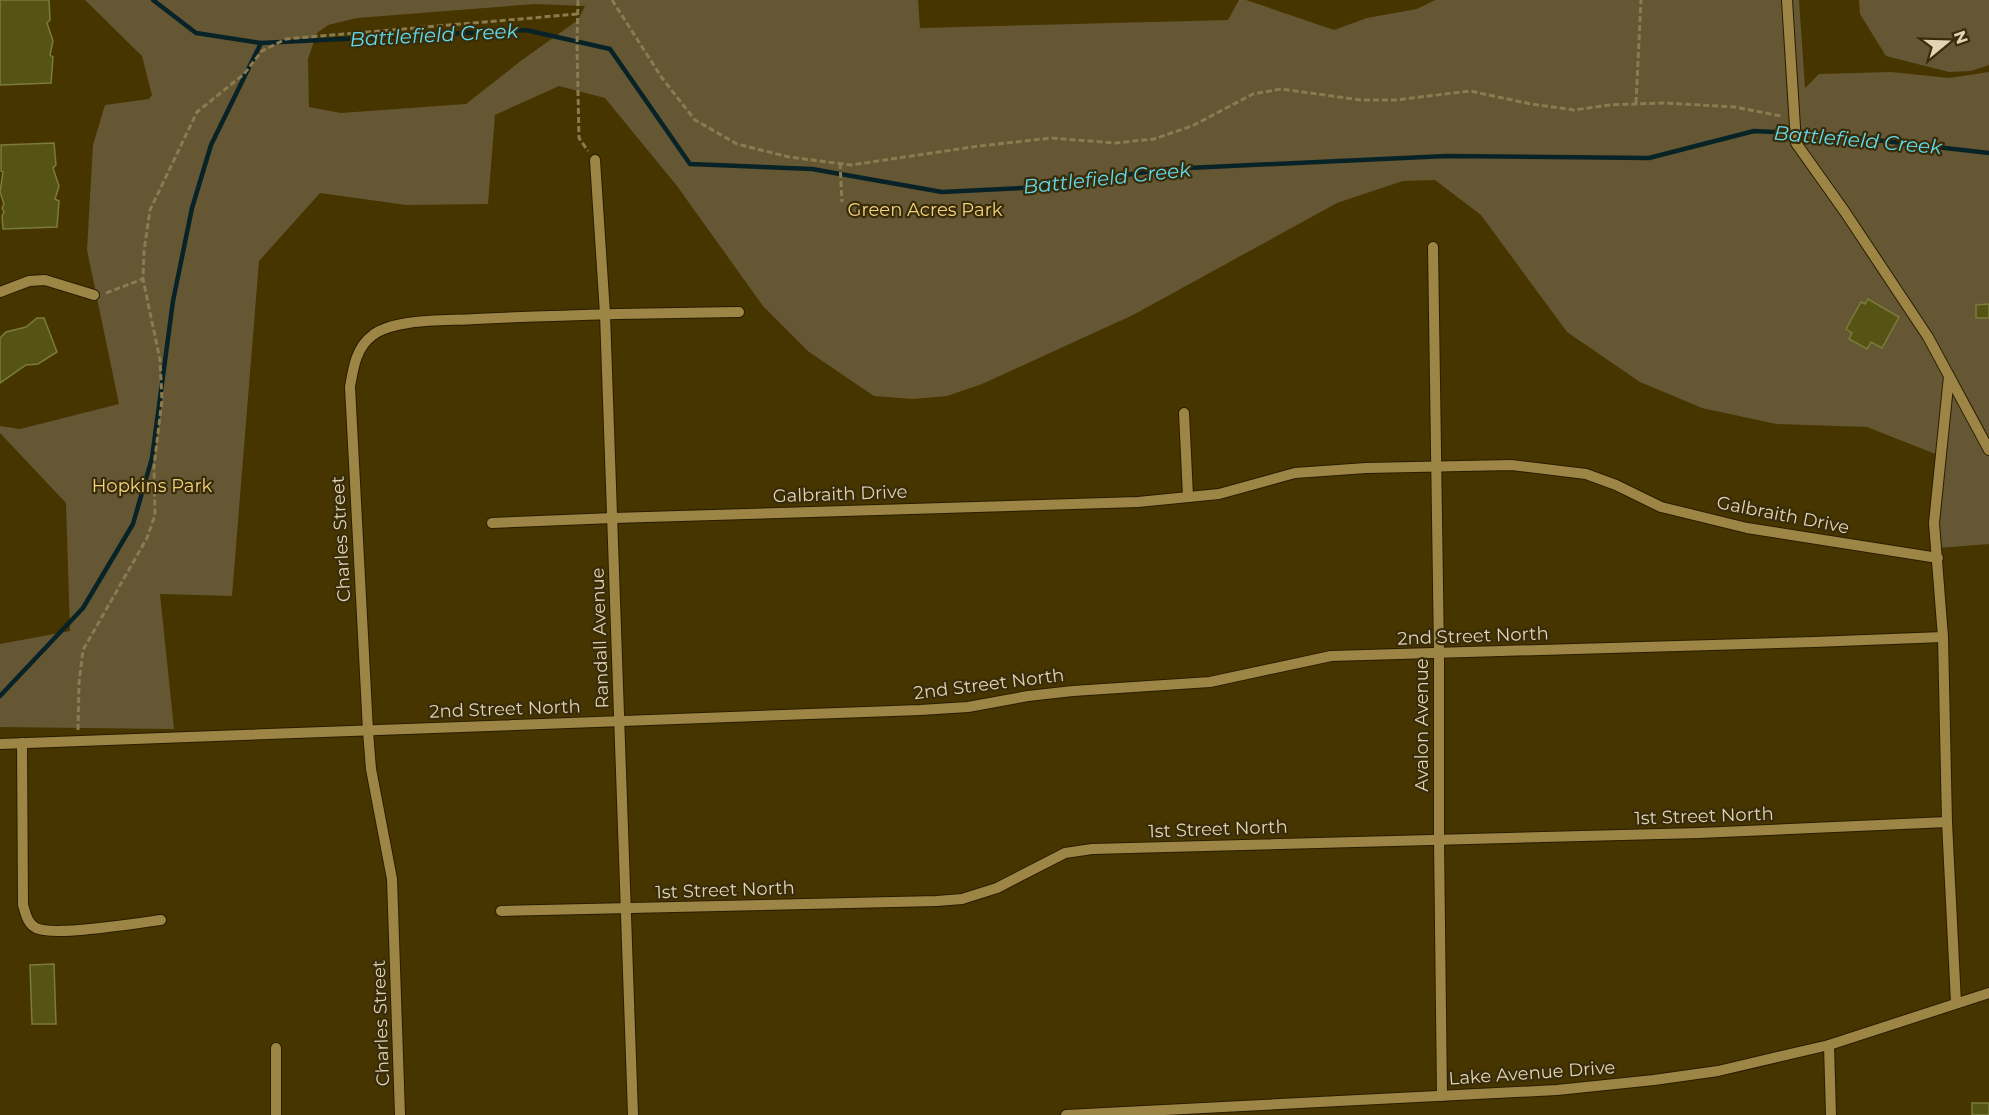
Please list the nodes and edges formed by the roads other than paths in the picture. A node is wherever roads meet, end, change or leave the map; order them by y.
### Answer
1 (1787, 0) edge
2 (595, 160) road end
3 (1433, 247) dead end
4 (0, 292) edge
5 (94, 295) road end
6 (739, 312) dead end
7 (605, 314) junction
8 (1950, 376) junction
9 (1184, 413) dead end
10 (1989, 450) edge
11 (1436, 468) junction
12 (1188, 496) junction
13 (613, 518) junction
14 (492, 523) dead end
15 (1938, 558) junction
16 (1943, 637) junction
17 (1439, 653) junction
18 (620, 721) junction
19 (368, 731) junction
20 (22, 743) junction
21 (0, 744) edge
22 (1947, 822) junction
23 (1438, 839) junction
24 (626, 910) junction
25 (501, 911) dead end
26 (161, 920) dead end
27 (1989, 993) edge
28 (1956, 1003) junction
29 (1829, 1044) junction
30 (276, 1048) dead end
31 (1442, 1096) junction
32 (1216, 1111) edge
33 (276, 1115) edge
34 (400, 1115) edge
35 (633, 1115) edge
36 (1066, 1115) edge
37 (1831, 1115) edge

1 - 8 street
2 - 7 street, Randall Avenue
3 - 11 street, Avalon Avenue
4 - 5 street
6 - 7 street, Charles Street
7 - 13 street, Randall Avenue
7 - 19 street, Charles Street
8 - 10 street
8 - 15 street
9 - 12 street
11 - 12 street, Galbraith Drive
11 - 15 street, Galbraith Drive
11 - 17 street, Avalon Avenue
12 - 13 street, Galbraith Drive
13 - 14 street, Galbraith Drive
13 - 18 street, Randall Avenue
15 - 16 street
16 - 17 street, 2nd Street North
16 - 22 street
17 - 18 street, 2nd Street North
17 - 23 street, Avalon Avenue
18 - 19 street, 2nd Street North
18 - 24 street, Randall Avenue
19 - 20 street, 2nd Street North
19 - 34 street, Charles Street
20 - 21 street, 2nd Street North
20 - 26 street
22 - 23 street, 1st Street North
22 - 28 street
23 - 24 street, 1st Street North
23 - 31 street, Avalon Avenue
24 - 25 street, 1st Street North
24 - 35 street, Randall Avenue
27 - 28 street, Lake Avenue Drive
28 - 29 street, Lake Avenue Drive
29 - 31 street, Lake Avenue Drive
29 - 37 street
30 - 33 street
31 - 32 street, Lake Avenue Drive
32 - 36 street, Lake Avenue Drive

